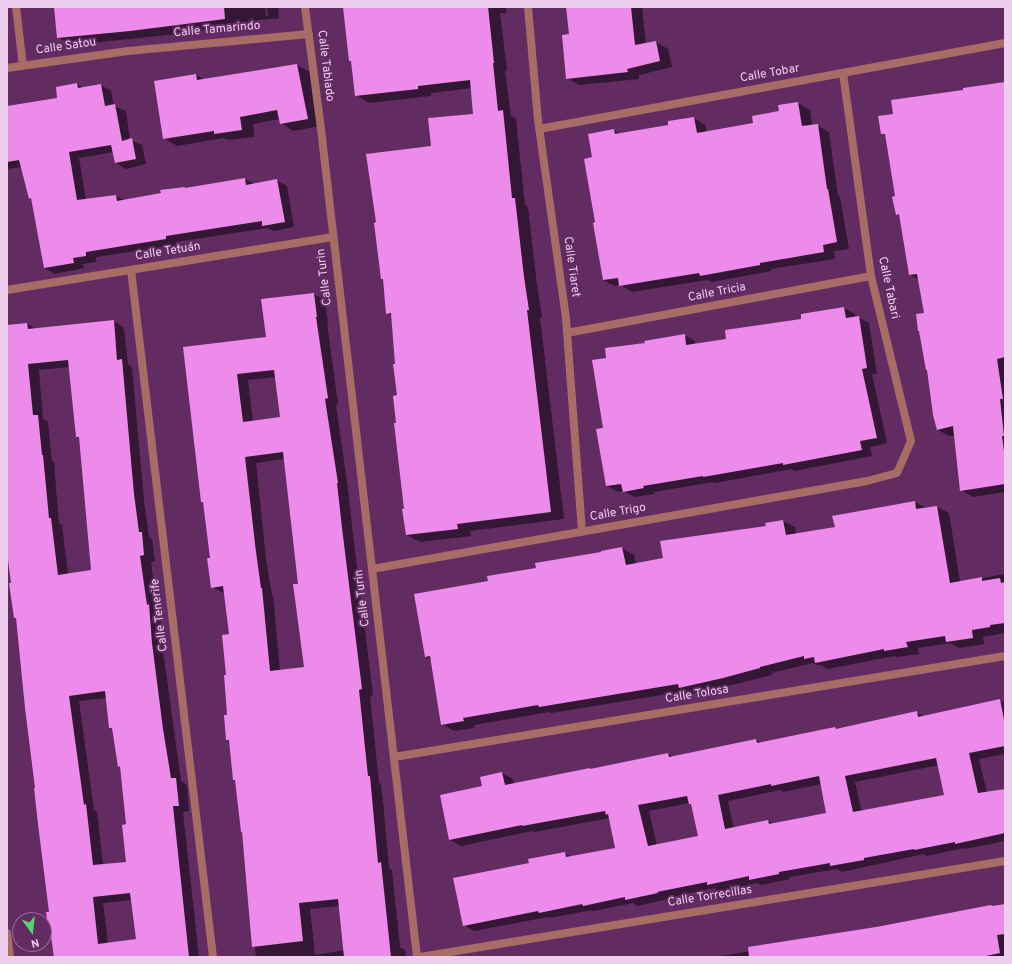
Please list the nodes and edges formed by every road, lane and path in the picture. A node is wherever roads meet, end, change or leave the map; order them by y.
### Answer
1 (16, 7) edge
2 (305, 7) edge
3 (528, 7) edge
4 (309, 34) junction
5 (1005, 43) edge
6 (128, 51) joint
7 (23, 66) junction
8 (7, 68) edge
9 (843, 73) junction
10 (539, 129) junction
11 (333, 237) junction
12 (131, 270) junction
13 (871, 276) junction
14 (7, 290) edge
15 (567, 334) junction
16 (867, 481) joint
17 (582, 532) junction
18 (372, 569) junction
19 (1005, 656) edge
20 (394, 757) junction
21 (1005, 861) edge
22 (7, 934) edge
23 (10, 957) edge
24 (213, 957) edge
25 (419, 957) edge

1 - 7 street
2 - 4 street, Calle Tablado
3 - 10 street, Calle Tiaret
4 - 6 street, Calle Tamarindo
4 - 11 street, Calle Tablado
5 - 9 street, Calle Tobar
6 - 7 street, Calle Satou
7 - 8 street, Calle Satou
9 - 10 street, Calle Tobar
9 - 13 street, Calle Tabari
10 - 15 street, Calle Tiaret
11 - 12 street, Calle Tetuán
11 - 18 street, Calle Turin
12 - 14 street, Calle Tetuán
12 - 24 street, Calle Tenerife
13 - 15 street, Calle Tricia
13 - 16 street, Calle Tabari
15 - 17 street, Calle Tiaret
16 - 17 street, Calle Trigo
17 - 18 street, Calle Trigo
18 - 20 street, Calle Turin
19 - 20 street, Calle Tolosa
20 - 25 street, Calle Turin
21 - 25 street, Calle Torrecillas
22 - 23 street

